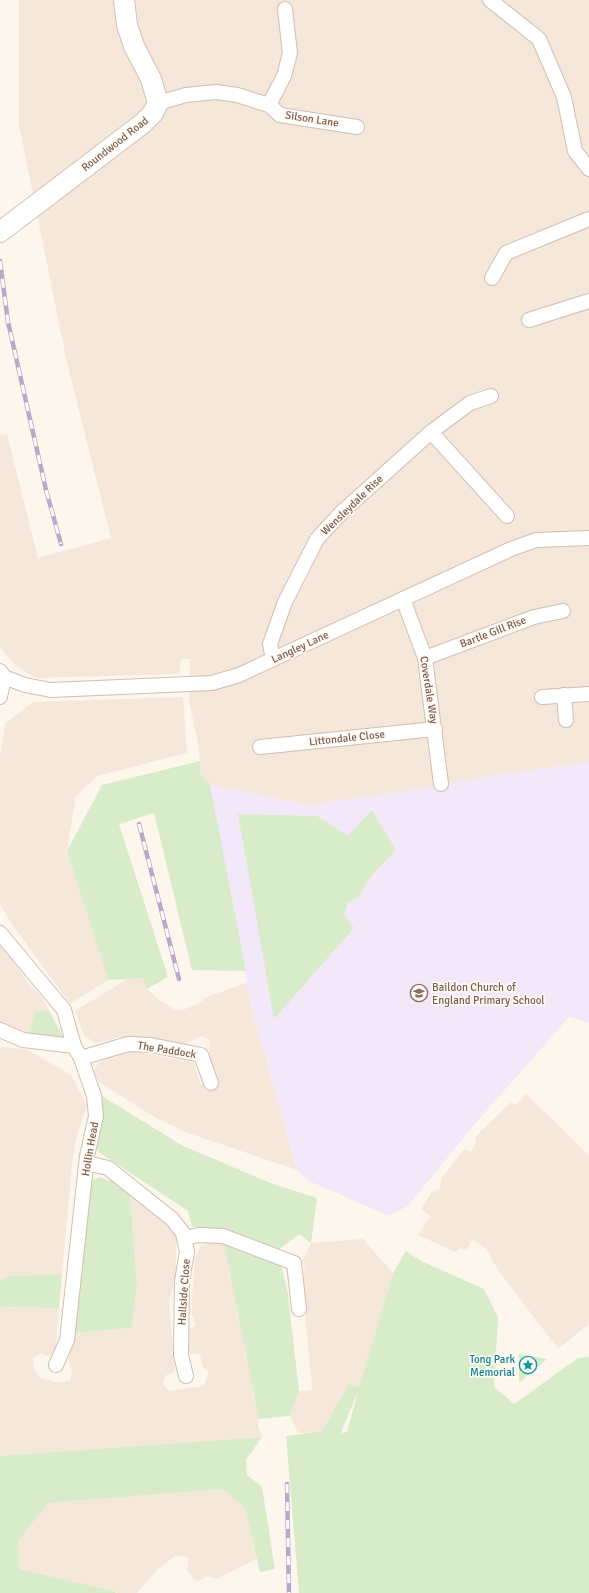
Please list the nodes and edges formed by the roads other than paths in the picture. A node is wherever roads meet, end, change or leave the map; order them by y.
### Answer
1 (124, 0) edge
2 (490, 0) edge
3 (285, 9) dead end
4 (158, 103) junction
5 (270, 105) junction
6 (357, 127) dead end
7 (589, 169) edge
8 (589, 219) edge
9 (0, 232) edge
10 (492, 278) dead end
11 (589, 300) edge
12 (529, 320) dead end
13 (491, 396) dead end
14 (431, 432) junction
15 (507, 516) dead end
16 (589, 538) edge
17 (403, 599) junction
18 (563, 611) dead end
19 (425, 658) junction
20 (272, 659) junction
21 (2, 674) edge
22 (589, 694) edge
23 (564, 695) junction
24 (0, 697) edge
25 (542, 697) dead end
26 (566, 720) dead end
27 (435, 730) junction
28 (260, 747) dead end
29 (441, 784) dead end
30 (0, 933) edge
31 (0, 1030) edge
32 (78, 1052) junction
33 (211, 1083) dead end
34 (87, 1163) junction
35 (184, 1238) junction
36 (299, 1309) dead end
37 (56, 1365) dead end
38 (186, 1376) dead end

1 - 4 street
2 - 7 street
3 - 5 street, Silson Lane
4 - 5 street, Silson Lane
4 - 9 street, Roundwood Road
5 - 6 street, Silson Lane
8 - 10 street
11 - 12 street
13 - 14 street, Wensleydale Rise
14 - 15 street
14 - 20 street, Wensleydale Rise
16 - 17 street, Langley Lane
17 - 19 street, Coverdale Way
17 - 20 street, Langley Lane
18 - 19 street, Bartle Gill Rise
19 - 27 street, Coverdale Way
20 - 21 street, Langley Lane
21 - 24 street
22 - 23 street
23 - 25 street
23 - 26 street
27 - 28 street, Littondale Close
27 - 29 street, Coverdale Way
30 - 32 street, Hollin Head
31 - 32 street
32 - 33 street, The Paddock
32 - 34 street, Hollin Head
34 - 35 street, Hallside Close
34 - 37 street, Hollin Head
35 - 36 street
35 - 38 street, Hallside Close

